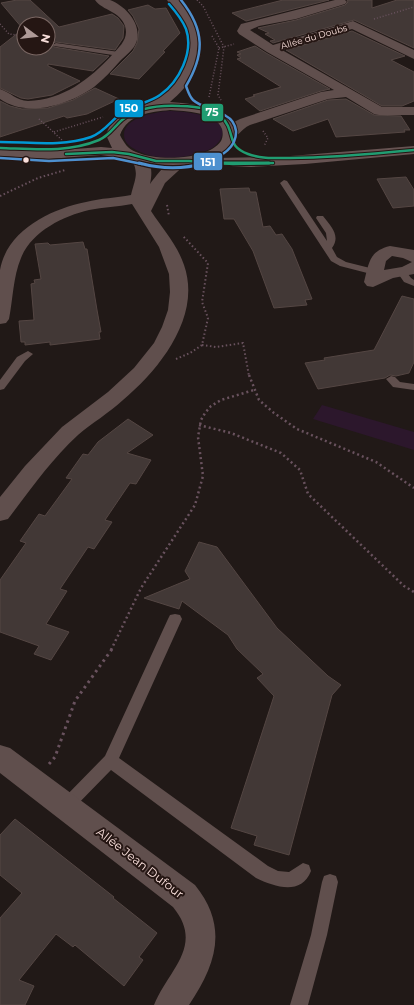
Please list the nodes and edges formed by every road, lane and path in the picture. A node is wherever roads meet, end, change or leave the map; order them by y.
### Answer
1 (101, 0) edge
2 (174, 0) edge
3 (197, 0) edge
4 (341, 2) dead end
5 (414, 7) edge
6 (0, 24) edge
7 (353, 25) junction
8 (16, 35) edge
9 (56, 45) dead end
10 (271, 49) junction
11 (119, 54) junction
12 (414, 55) edge
13 (179, 85) junction
14 (0, 93) edge
15 (348, 93) junction
16 (20, 104) junction
17 (193, 108) junction
18 (146, 109) junction
19 (220, 110) junction
20 (414, 111) edge
21 (268, 114) junction
22 (117, 125) junction
23 (261, 128) dead end
24 (230, 136) junction
25 (66, 144) dead end
26 (0, 148) edge
27 (261, 149) dead end
28 (414, 150) edge
29 (0, 152) edge
30 (133, 155) junction
31 (308, 159) junction
32 (186, 161) junction
33 (66, 170) dead end
34 (284, 183) dead end
35 (0, 196) edge
36 (142, 206) junction
37 (320, 218) dead end
38 (327, 248) junction
39 (412, 266) edge
40 (375, 272) joint
41 (0, 319) edge
42 (202, 345) dead end
43 (28, 354) dead end
44 (391, 378) dead end
45 (0, 387) edge
46 (414, 387) edge
47 (254, 390) junction
48 (199, 425) junction
49 (414, 488) edge
50 (0, 513) edge
51 (414, 592) edge
52 (175, 619) dead end
53 (0, 757) edge
54 (110, 761) junction
55 (33, 782) junction
56 (66, 806) junction
57 (303, 871) dead end
58 (330, 882) dead end
59 (170, 1005) edge
60 (299, 1005) edge

1 - 11 street
2 - 13 main road
3 - 19 path
4 - 10 street
5 - 7 path
6 - 8 path
7 - 10 street, Allée du Doubs
7 - 12 street, Allée du Doubs
9 - 11 lane
10 - 15 street, Allée du Doubs
11 - 16 street
13 - 17 main road
13 - 18 main road
14 - 16 street
15 - 20 street, Allée du Doubs
15 - 21 street
16 - 25 path
17 - 18 main road
17 - 19 main road
18 - 22 main road
19 - 21 street
19 - 24 main road
21 - 24 street
22 - 26 main road
22 - 30 main road
23 - 27 path
24 - 31 main road
24 - 32 main road
28 - 31 main road
29 - 30 main road
30 - 32 main road
30 - 36 street
31 - 32 main road
32 - 36 street
33 - 35 path
34 - 38 lane
36 - 41 street
36 - 50 street
37 - 38 lane
38 - 40 lane
39 - 40 street
42 - 47 path
43 - 45 lane
44 - 46 lane
47 - 48 path
47 - 49 path
48 - 51 path
48 - 55 path
52 - 54 lane
53 - 55 street, Allée Jean Dufour
54 - 56 lane
54 - 57 lane
55 - 56 street, Allée Jean Dufour
56 - 59 street, Allée Jean Dufour
58 - 60 lane

